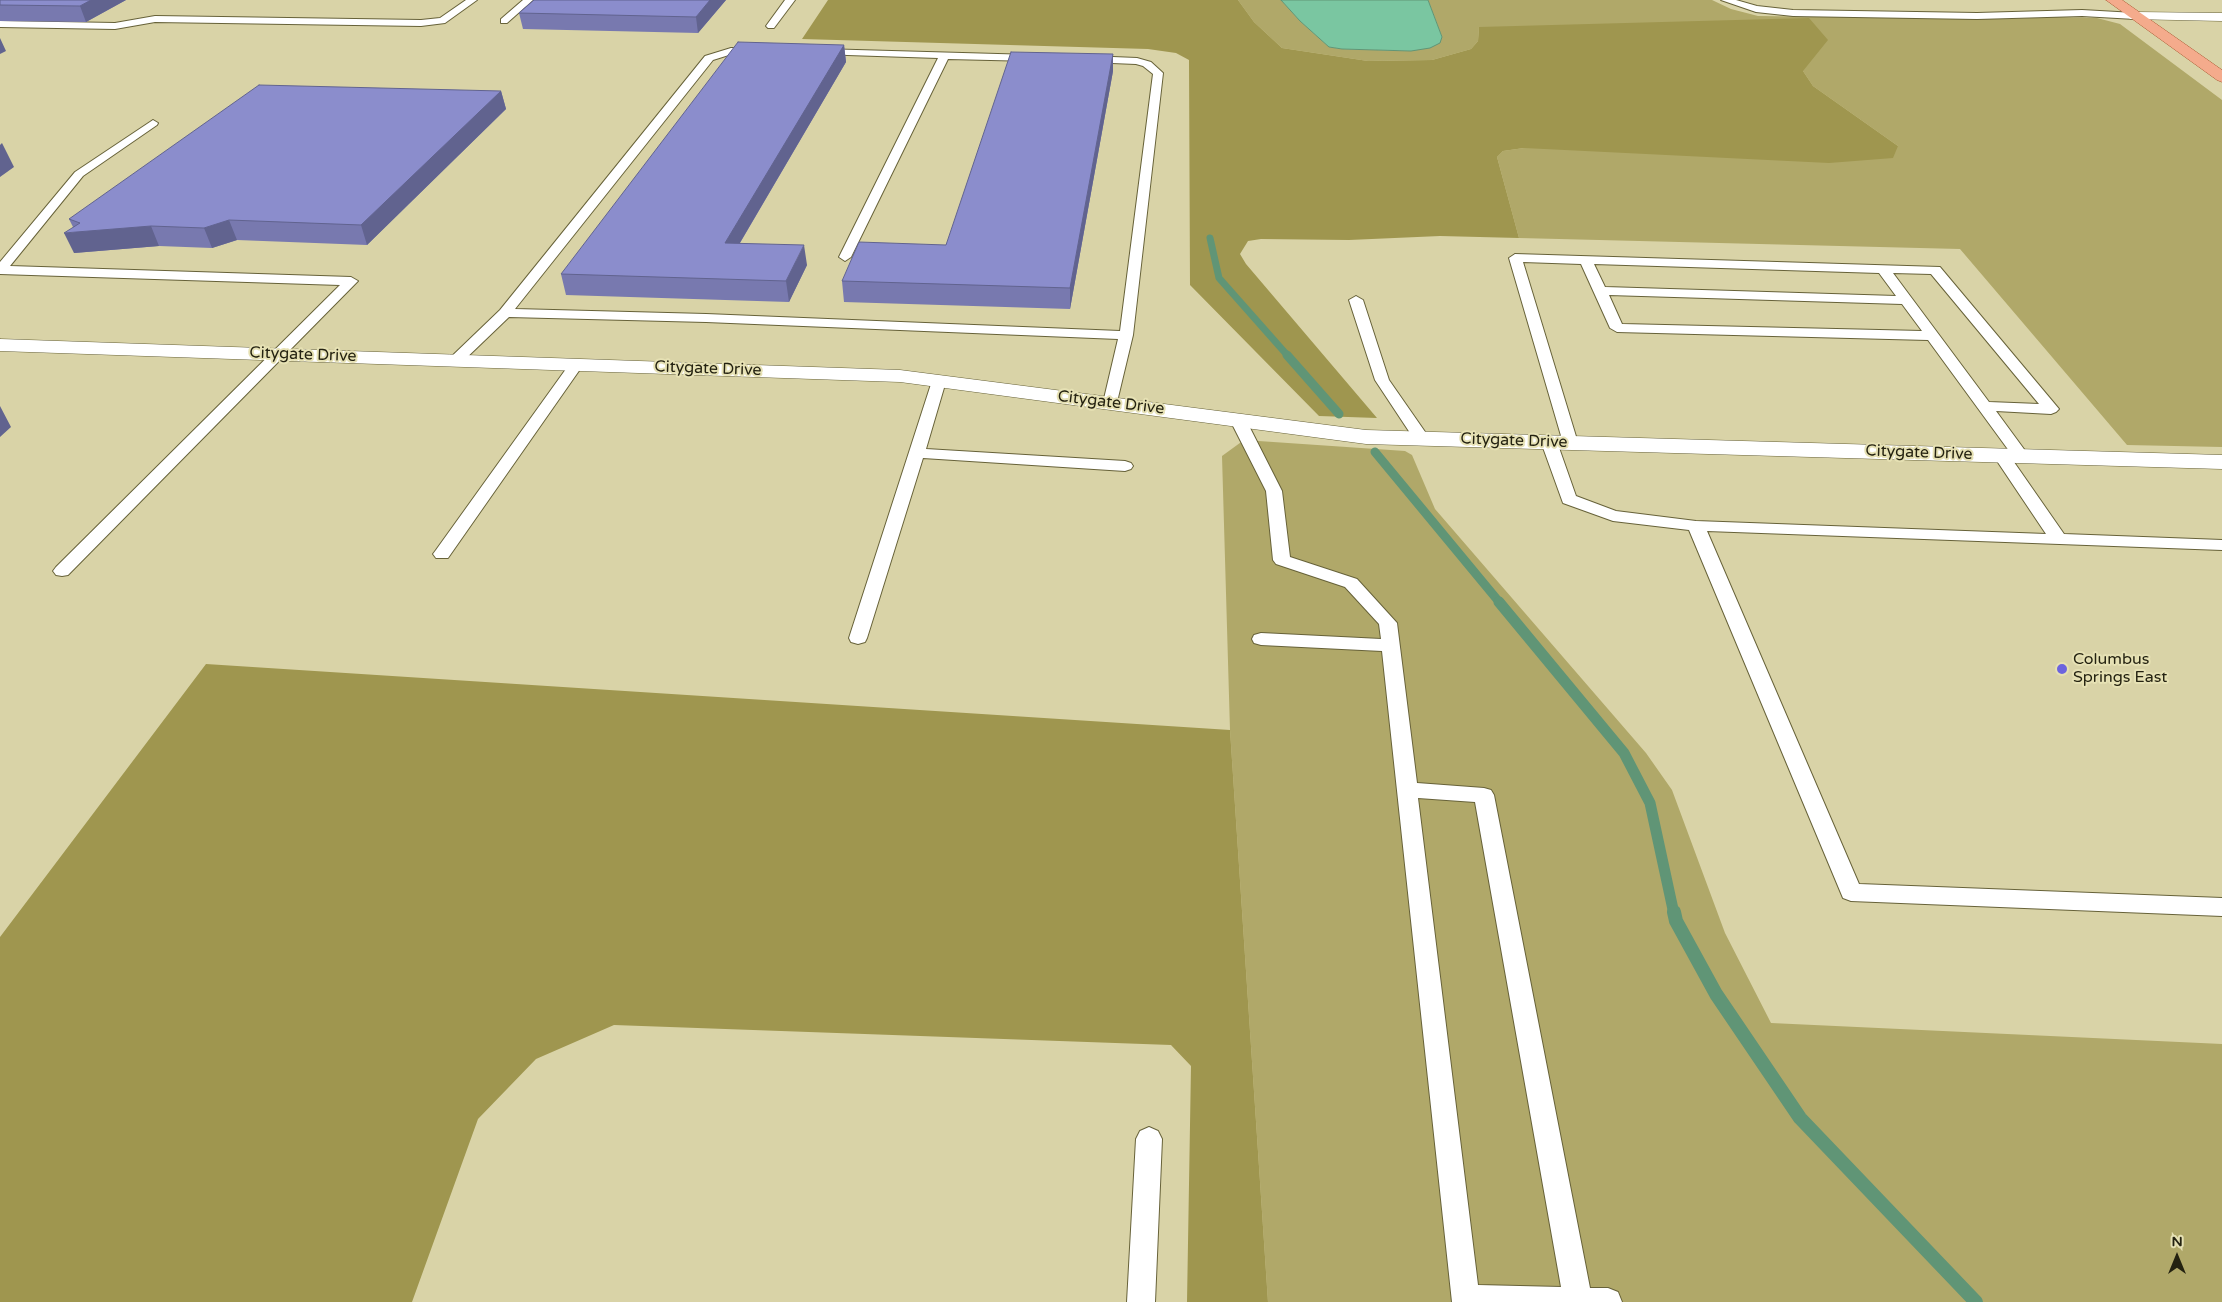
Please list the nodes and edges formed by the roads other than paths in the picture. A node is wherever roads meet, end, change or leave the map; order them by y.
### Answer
1 (472, 0) edge
2 (528, 0) edge
3 (790, 0) edge
4 (1726, 0) edge
5 (2113, 0) edge
6 (1986, 4) dead end
7 (2002, 15) junction
8 (2134, 16) junction
9 (2222, 17) edge
10 (504, 21) dead end
11 (0, 24) edge
12 (771, 26) dead end
13 (775, 51) edge
14 (804, 52) edge
15 (944, 56) junction
16 (1041, 58) edge
17 (1080, 59) edge
18 (2222, 77) edge
19 (153, 123) dead end
20 (846, 257) dead end
21 (1586, 260) junction
22 (1, 269) edge
23 (1883, 269) junction
24 (1600, 292) junction
25 (1356, 300) dead end
26 (1907, 300) junction
27 (505, 313) junction
28 (1126, 335) junction
29 (1933, 336) junction
30 (0, 345) edge
31 (279, 355) junction
32 (455, 361) junction
33 (576, 365) junction
34 (939, 381) junction
35 (1111, 403) junction
36 (1984, 406) junction
37 (1238, 420) junction
38 (1422, 439) junction
39 (1559, 442) junction
40 (916, 453) junction
41 (2011, 456) junction
42 (2222, 462) edge
43 (1125, 466) dead end
44 (1696, 526) junction
45 (2058, 538) junction
46 (2222, 545) edge
47 (442, 554) dead end
48 (62, 571) dead end
49 (858, 638) dead end
50 (1261, 639) dead end
51 (1391, 646) junction
52 (1407, 790) junction
53 (2222, 907) edge
54 (1149, 1139) dead end
55 (1465, 1300) edge
56 (1578, 1301) edge
57 (1141, 1302) edge
58 (1608, 1302) edge

1 - 11 lane
2 - 10 lane
3 - 12 lane
4 - 7 lane
5 - 8 main road
6 - 7 lane
7 - 8 lane
8 - 9 street
8 - 18 main road
13 - 27 lane
14 - 15 lane
15 - 16 lane
15 - 20 lane
17 - 28 lane
19 - 22 lane
21 - 23 lane
21 - 24 lane
21 - 39 lane
22 - 31 lane
23 - 26 lane
23 - 36 lane
24 - 26 lane
24 - 29 lane
25 - 38 lane
26 - 29 lane
27 - 28 lane
27 - 32 lane
28 - 35 lane
29 - 36 lane
30 - 31 street, Citygate Drive
31 - 32 street, Citygate Drive
31 - 48 lane
32 - 33 street, Citygate Drive
33 - 34 street, Citygate Drive
33 - 47 lane
34 - 35 street, Citygate Drive
34 - 40 lane
35 - 37 street, Citygate Drive
36 - 41 lane
37 - 38 street, Citygate Drive
37 - 51 lane
38 - 39 street, Citygate Drive
39 - 41 street, Citygate Drive
39 - 44 lane
40 - 43 lane
40 - 49 lane
41 - 42 street, Citygate Drive
41 - 45 lane
44 - 45 lane
44 - 53 lane
45 - 46 lane
50 - 51 lane
51 - 52 lane
52 - 55 lane
52 - 56 lane
54 - 57 lane
55 - 56 lane
56 - 58 lane

